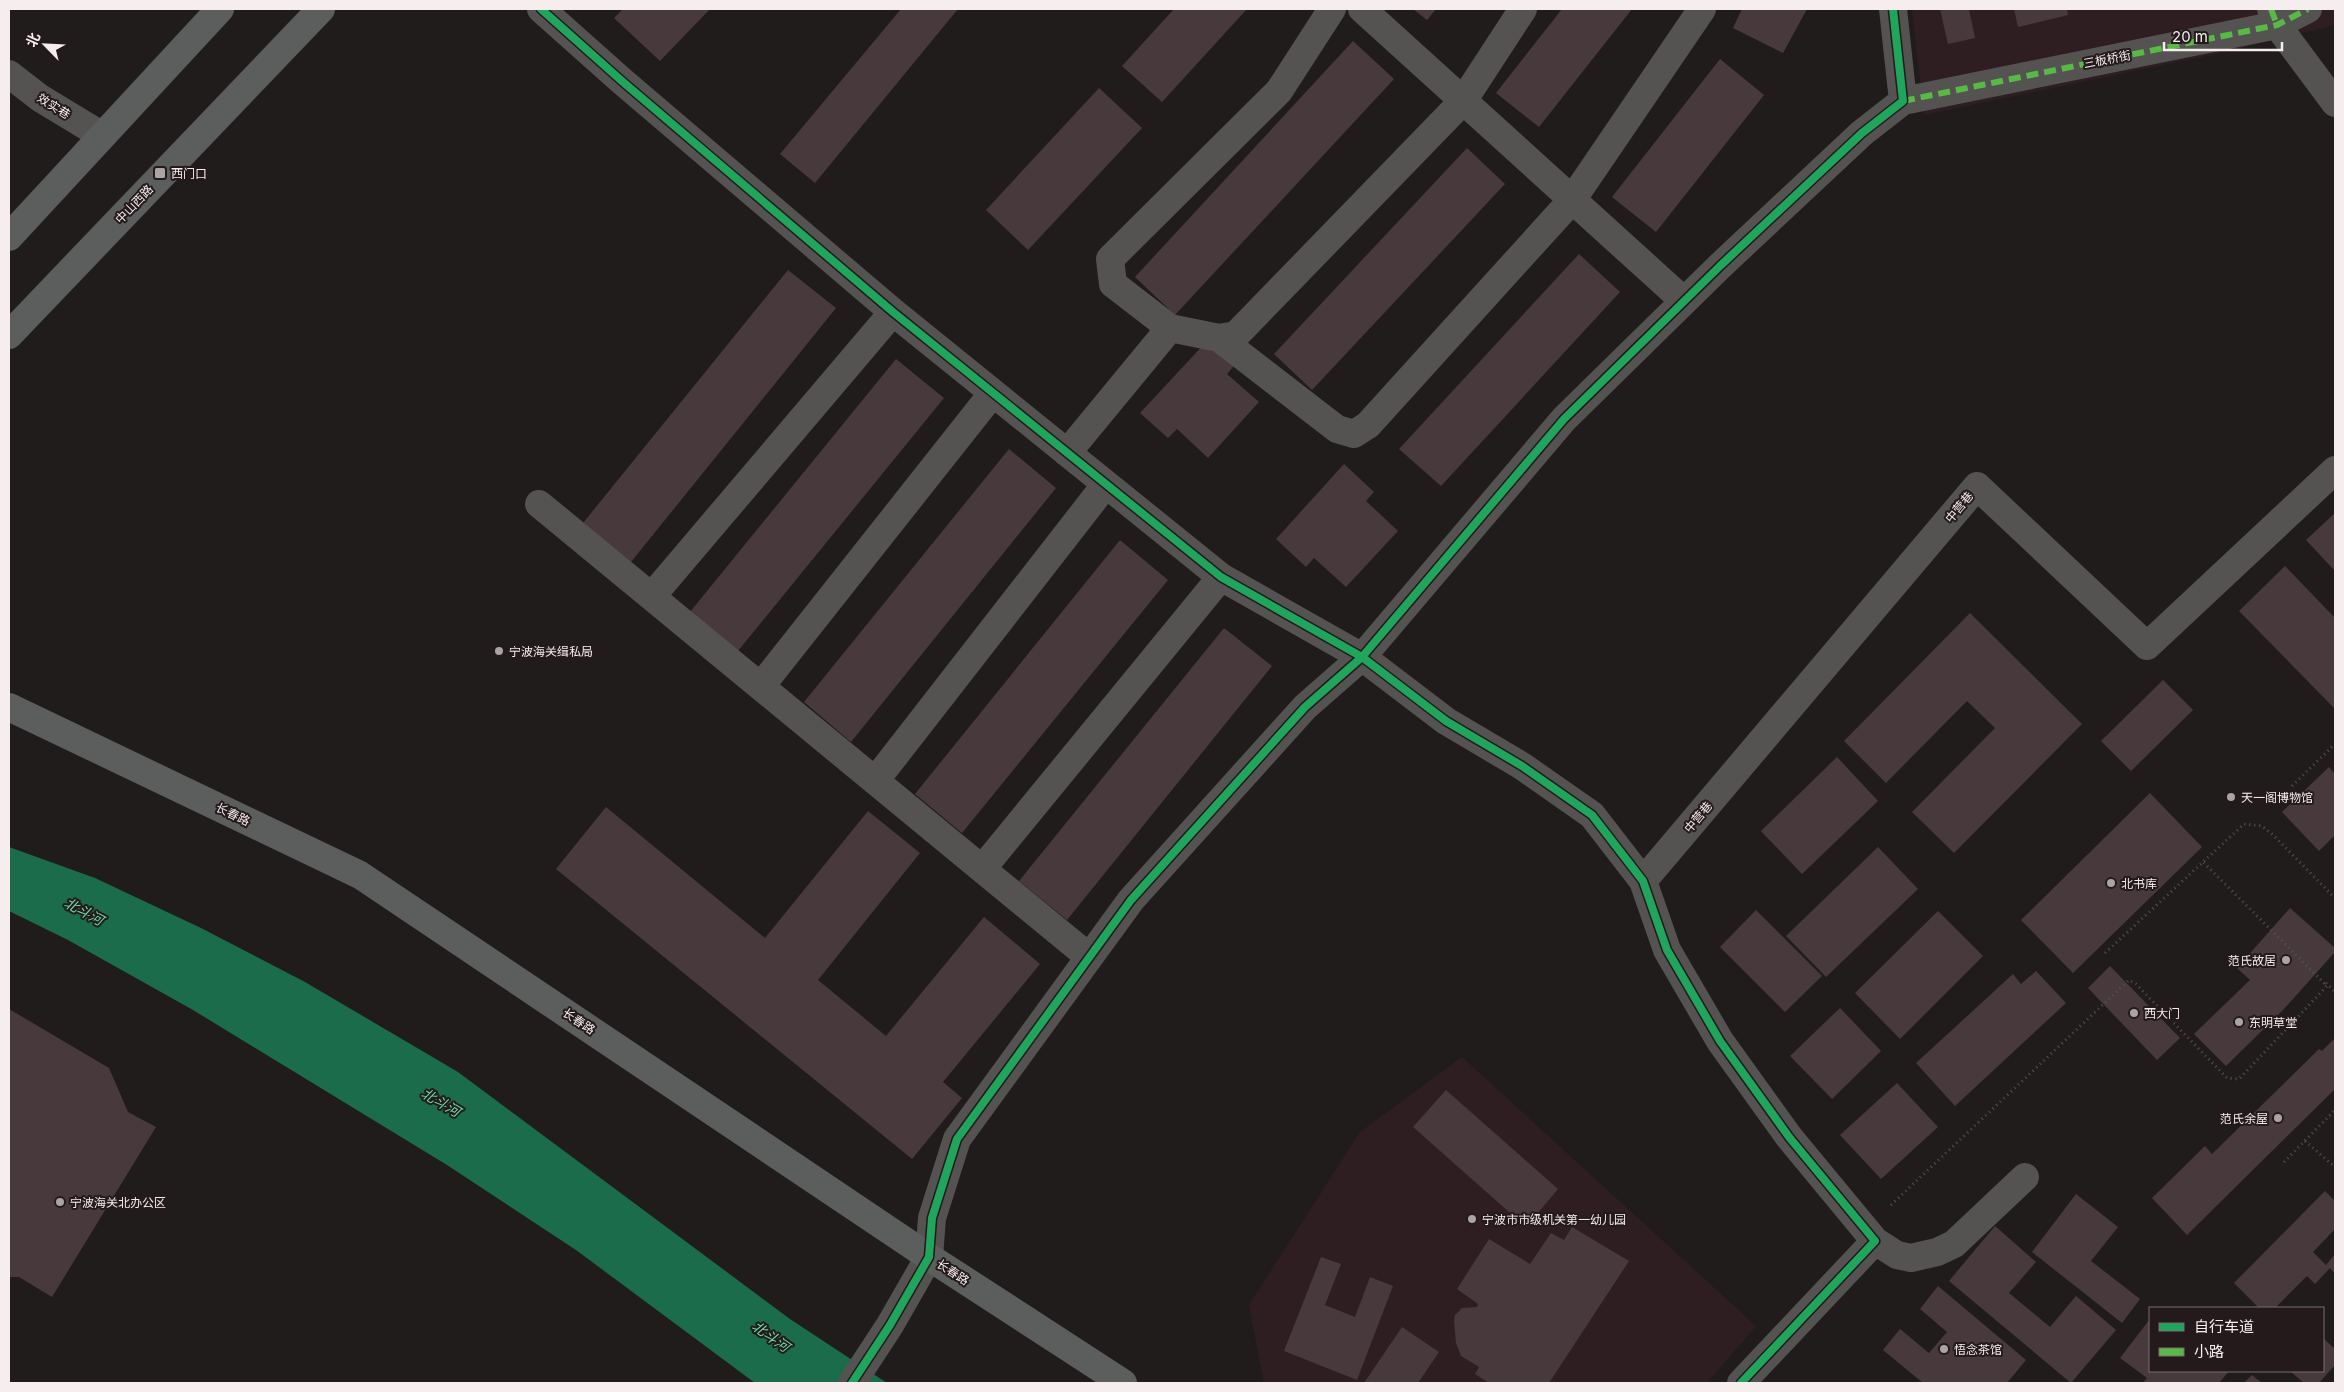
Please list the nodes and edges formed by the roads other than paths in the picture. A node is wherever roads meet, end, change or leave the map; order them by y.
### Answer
1 (220, 9) edge
2 (321, 9) edge
3 (541, 9) edge
4 (1332, 9) edge
5 (1362, 9) edge
6 (1523, 9) edge
7 (1702, 9) edge
8 (1894, 9) edge
9 (2308, 9) edge
10 (2274, 17) edge
11 (9, 74) edge
12 (1463, 101) junction
13 (1903, 101) junction
14 (2335, 103) edge
15 (101, 135) junction
16 (1572, 200) junction
17 (9, 237) edge
18 (1684, 301) junction
19 (893, 312) junction
20 (1170, 328) junction
21 (9, 335) edge
22 (1219, 338) junction
23 (992, 394) junction
24 (1067, 453) junction
25 (2335, 470) edge
26 (1106, 484) junction
27 (539, 504) dead end
28 (1221, 577) junction
29 (652, 596) junction
30 (1362, 657) junction
31 (761, 686) junction
32 (9, 707) edge
33 (875, 781) junction
34 (982, 869) junction
35 (1643, 881) junction
36 (1089, 958) junction
37 (2024, 1177) dead end
38 (1870, 1235) junction
39 (929, 1257) junction
40 (852, 1383) edge
41 (1123, 1383) edge
42 (1741, 1383) edge

1 - 15 main road
2 - 21 main road, 中山西路
3 - 19 street
4 - 20 street
5 - 12 street
6 - 12 street
7 - 16 street
8 - 13 street
9 - 10 street, 三板桥街
10 - 13 street, 三板桥街
10 - 14 street
11 - 15 street, 效实巷
12 - 16 street
12 - 22 street
13 - 18 street
15 - 17 main road
16 - 18 street
16 - 22 street
18 - 30 street
19 - 23 street
19 - 29 street
20 - 22 street
20 - 24 street
23 - 24 street
23 - 31 street
24 - 26 street
25 - 35 street, 中营巷
26 - 28 street
26 - 33 street
27 - 29 street
28 - 30 street
28 - 34 street
29 - 31 street
30 - 35 street
30 - 36 street
31 - 33 street
32 - 39 main road, 长春路
33 - 34 street
34 - 36 street
35 - 38 street
36 - 39 street
37 - 38 street
38 - 42 street
39 - 40 street
39 - 41 main road, 长春路

